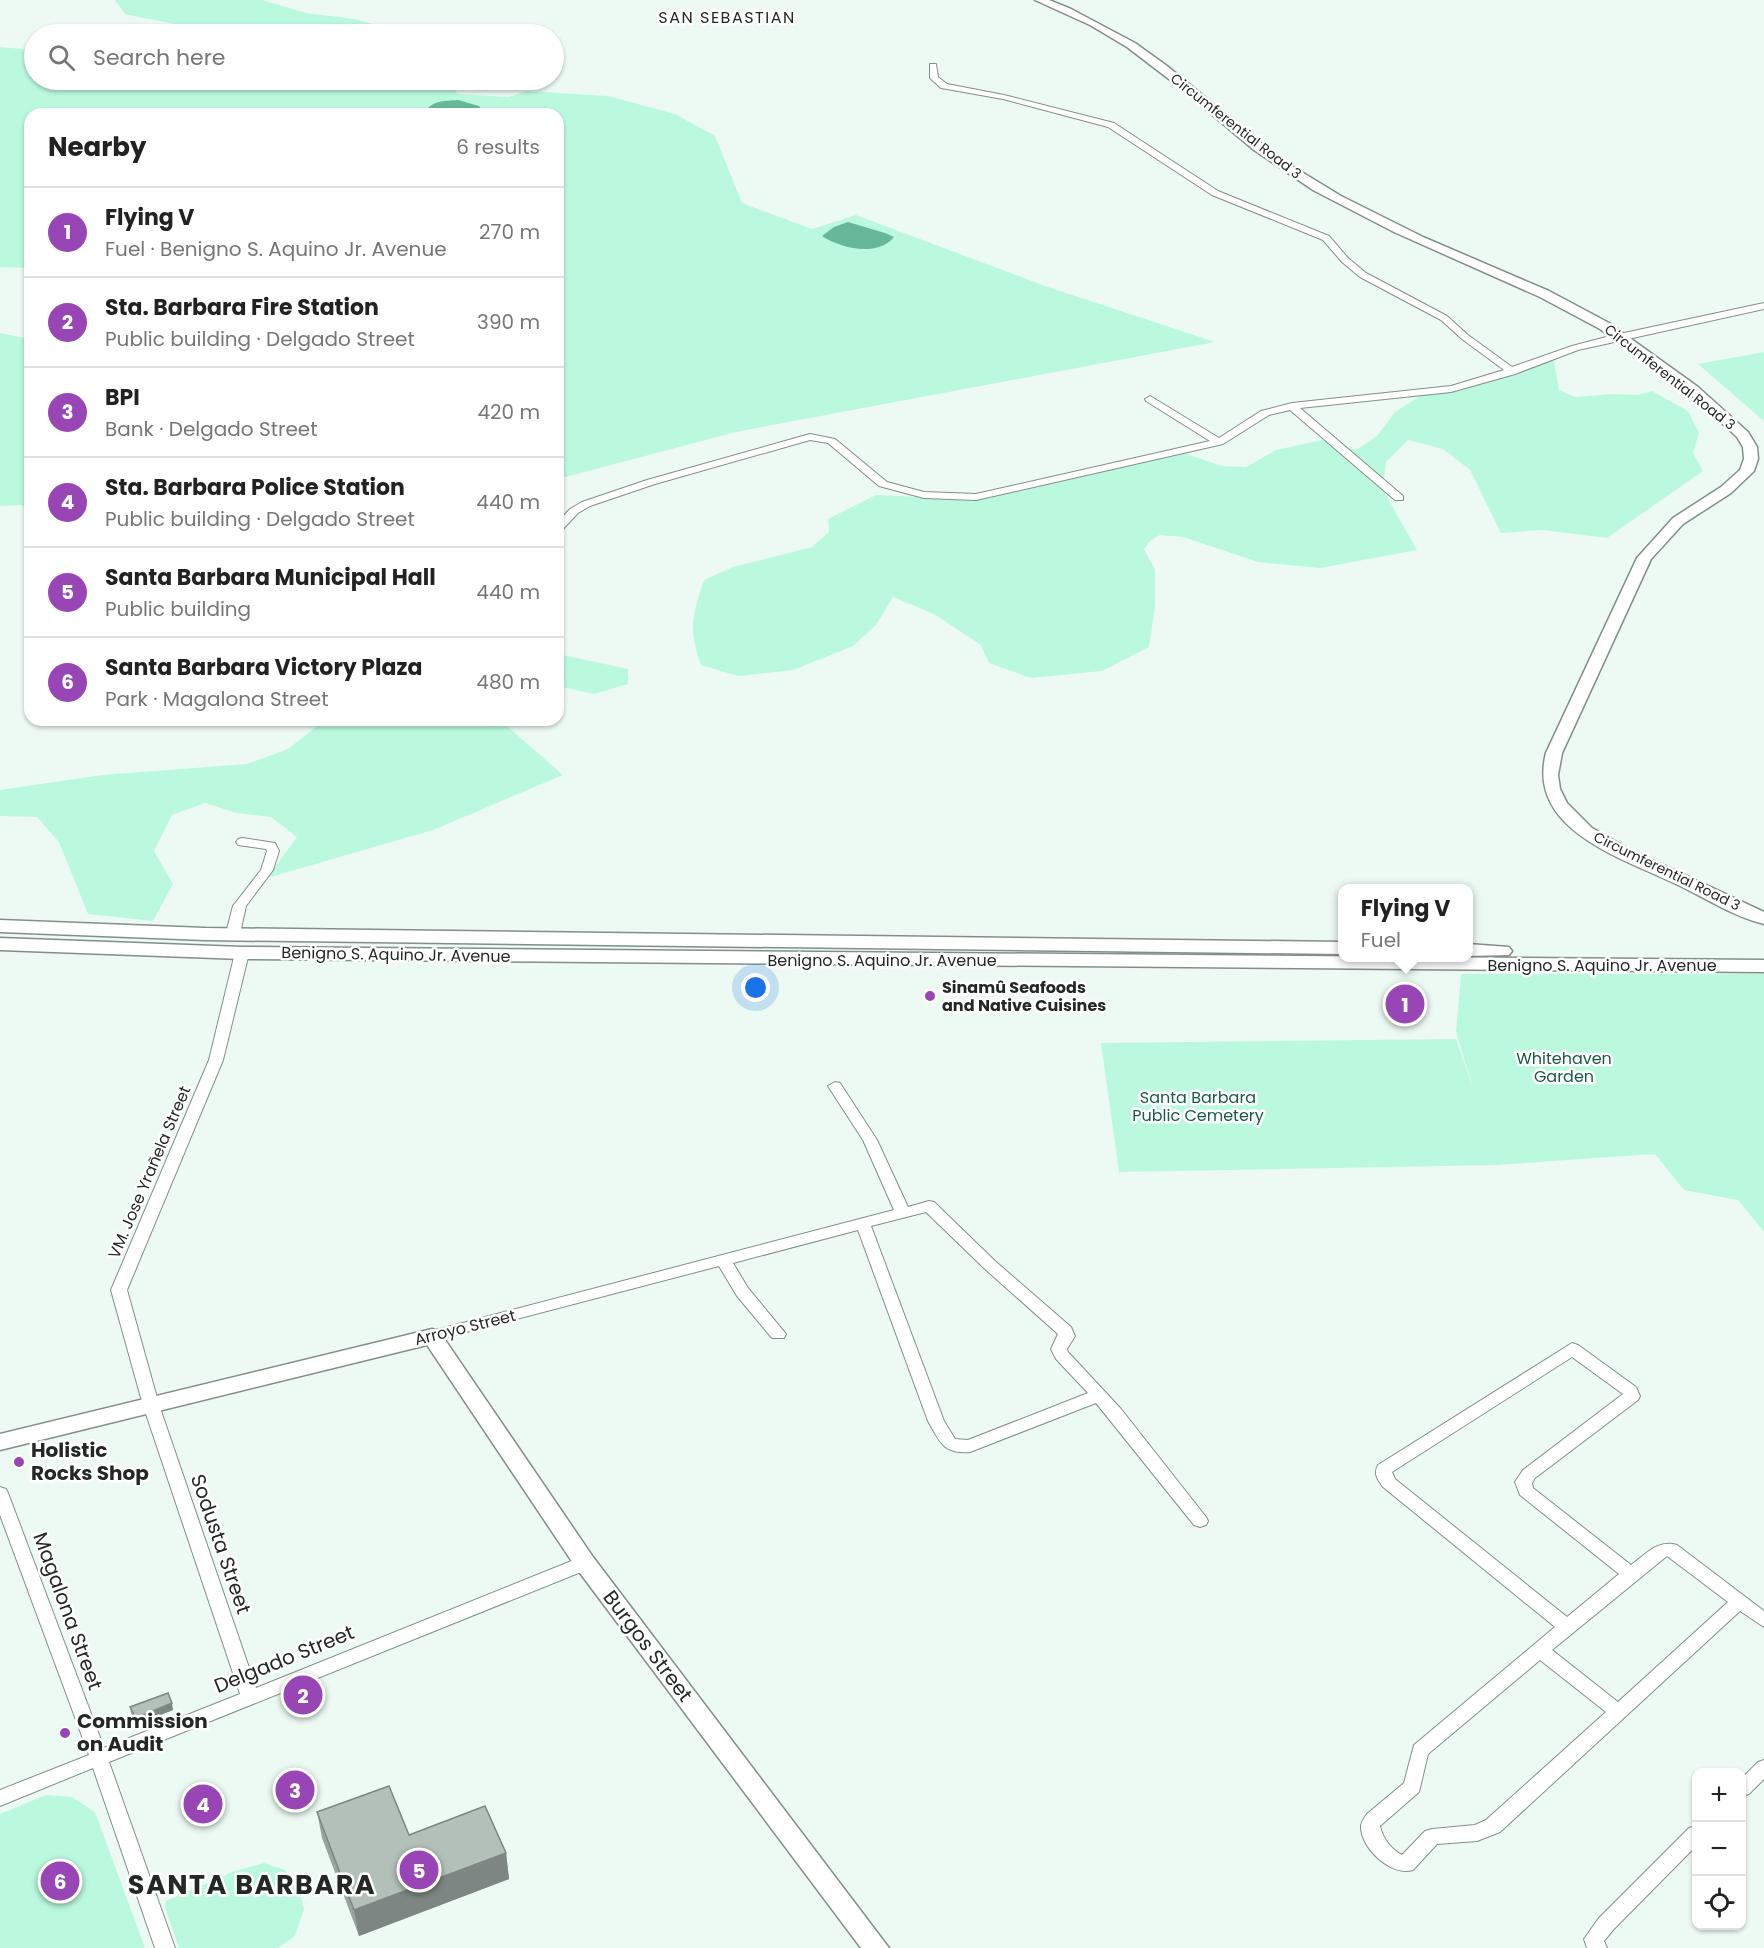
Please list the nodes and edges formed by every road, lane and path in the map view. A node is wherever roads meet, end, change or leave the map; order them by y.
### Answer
1 (1040, 0) edge
2 (933, 66) dead end
3 (1764, 306) edge
4 (1619, 336) junction
5 (1512, 372) junction
6 (1150, 399) dead end
7 (1292, 406) junction
8 (1219, 442) junction
9 (1399, 498) dead end
10 (564, 522) edge
11 (242, 842) dead end
12 (1764, 920) edge
13 (0, 926) edge
14 (233, 933) junction
15 (0, 944) edge
16 (1338, 948) edge
17 (743, 949) junction
18 (1473, 950) edge
19 (242, 952) junction
20 (1764, 953) edge
21 (1338, 959) edge
22 (1473, 961) edge
23 (1764, 966) edge
24 (835, 1086) dead end
25 (903, 1213) junction
26 (863, 1224) junction
27 (724, 1262) junction
28 (778, 1334) dead end
29 (432, 1336) junction
30 (1099, 1395) junction
31 (151, 1405) junction
32 (0, 1442) edge
33 (0, 1493) edge
34 (1200, 1521) dead end
35 (585, 1563) junction
36 (1631, 1574) junction
37 (1739, 1602) junction
38 (1764, 1620) edge
39 (1567, 1628) junction
40 (1540, 1651) junction
41 (250, 1697) junction
42 (1618, 1712) junction
43 (99, 1758) junction
44 (1764, 1767) edge
45 (1746, 1785) edge
46 (0, 1798) edge
47 (1692, 1838) edge
48 (165, 1948) edge
49 (876, 1948) edge
50 (1597, 1948) edge

1 - 4 main road, Circumferential Road 3
2 - 5 street
3 - 4 street
4 - 5 street
4 - 12 main road, Circumferential Road 3
5 - 7 street
6 - 8 street
7 - 8 street
7 - 9 street
8 - 10 street
11 - 14 street
13 - 14 main road, Benigno S. Aquino Jr. Avenue
14 - 17 main road, Benigno S. Aquino Jr. Avenue
15 - 19 main road, Benigno S. Aquino Jr. Avenue
16 - 17 main road, Benigno S. Aquino Jr. Avenue
17 - 19 main road, Benigno S. Aquino Jr. Avenue
17 - 21 main road, Benigno S. Aquino Jr. Avenue
18 - 20 main road, Benigno S. Aquino Jr. Avenue
19 - 31 street, VM. Jose Yrañela Street
22 - 23 main road, Benigno S. Aquino Jr. Avenue
24 - 25 street
25 - 26 street, Arroyo Street
25 - 30 street, Arroyo Street
26 - 27 street, Arroyo Street
26 - 30 street
27 - 28 street
27 - 29 street, Arroyo Street
29 - 31 main road, Arroyo Street
29 - 35 main road, Burgos Street
30 - 34 street
31 - 32 main road, Arroyo Street
31 - 41 street, Sodusta Street
33 - 43 street, Magalona Street
35 - 41 street, Delgado Street
35 - 49 main road, Burgos Street
36 - 37 street
36 - 39 street
36 - 39 street
37 - 38 street
37 - 42 street
39 - 40 street
40 - 42 street
40 - 42 street
41 - 43 street, Delgado Street
43 - 46 street, Delgado Street
43 - 48 street, Magalona Street
44 - 45 street
47 - 50 street

